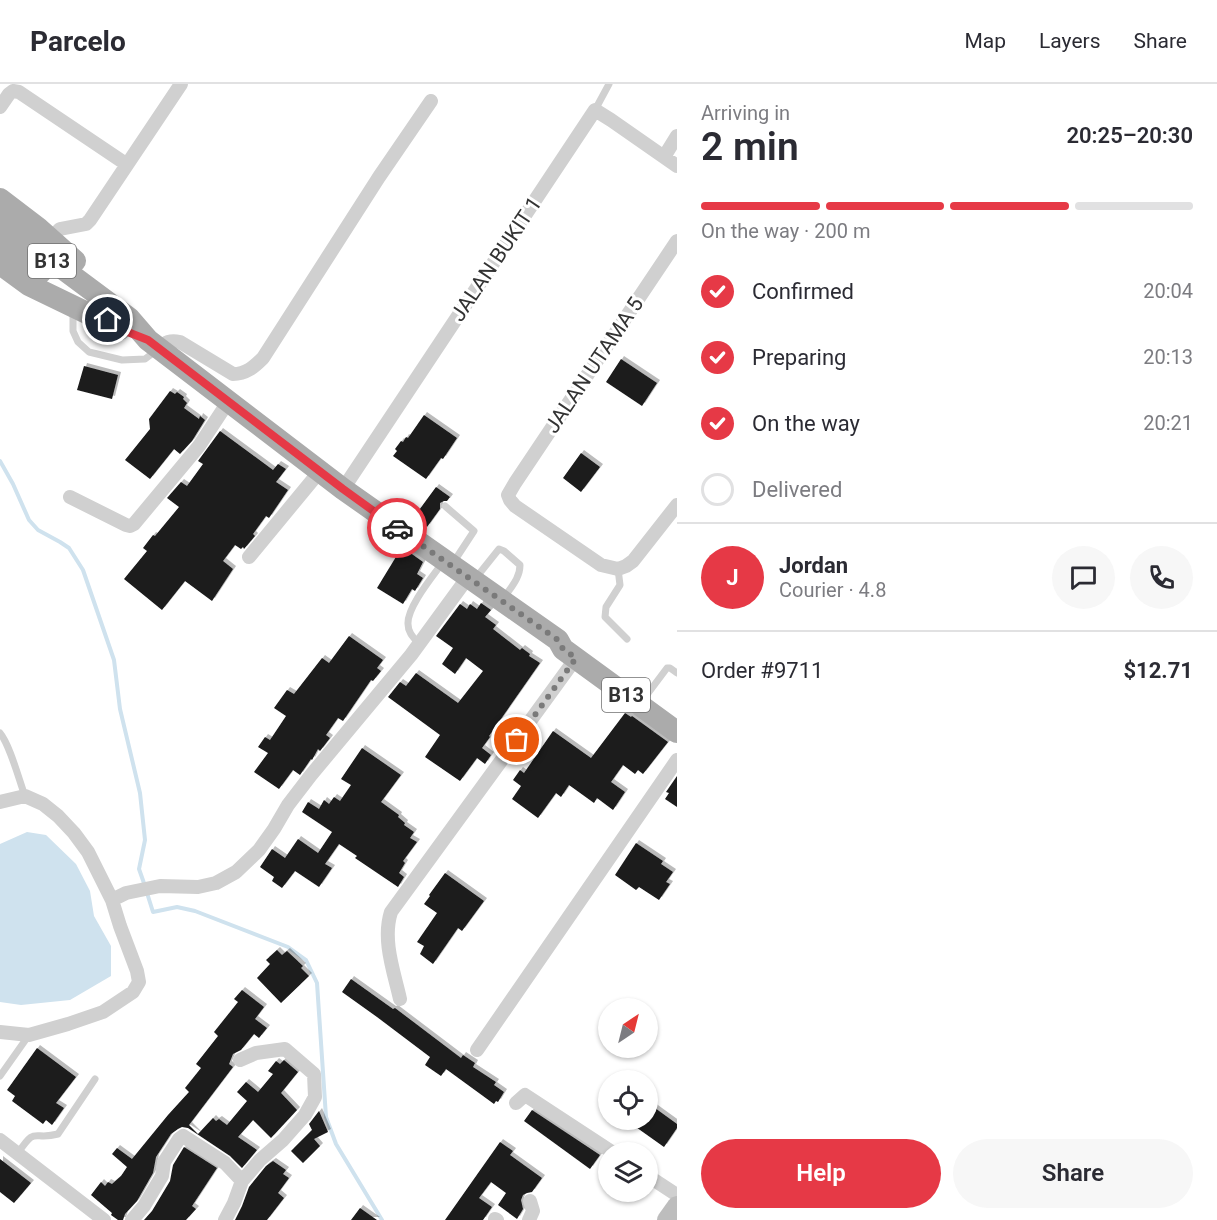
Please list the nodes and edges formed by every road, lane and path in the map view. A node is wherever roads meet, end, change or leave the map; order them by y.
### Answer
1 (181, 84) edge
2 (609, 84) edge
3 (431, 101) dead end
4 (0, 107) edge
5 (595, 110) junction
6 (677, 136) edge
7 (664, 156) junction
8 (126, 164) junction
9 (677, 166) edge
10 (0, 199) edge
11 (0, 222) edge
12 (50, 239) junction
13 (677, 241) edge
14 (0, 242) edge
15 (0, 264) edge
16 (100, 305) junction
17 (73, 306) junction
18 (125, 323) junction
19 (153, 344) junction
20 (228, 402) junction
21 (320, 471) junction
22 (343, 489) junction
23 (70, 497) dead end
24 (445, 506) dead end
25 (675, 510) edge
26 (249, 557) dead end
27 (618, 569) junction
28 (459, 571) junction
29 (502, 601) junction
30 (627, 639) dead end
31 (558, 640) junction
32 (419, 644) junction
33 (576, 658) junction
34 (677, 673) edge
35 (646, 696) junction
36 (677, 717) edge
37 (677, 732) edge
38 (0, 733) edge
39 (677, 760) edge
40 (25, 796) junction
41 (0, 802) edge
42 (112, 900) junction
43 (400, 999) dead end
44 (0, 1032) edge
45 (29, 1035) junction
46 (477, 1050) dead end
47 (240, 1060) dead end
48 (0, 1076) edge
49 (95, 1079) dead end
50 (516, 1103) dead end
51 (0, 1140) edge
52 (598, 1143) edge
53 (18, 1153) junction
54 (242, 1181) junction
55 (658, 1183) edge
56 (677, 1195) edge
57 (530, 1201) dead end
58 (677, 1206) edge
59 (104, 1220) edge
60 (132, 1220) edge
61 (225, 1220) edge
62 (529, 1220) edge
63 (667, 1220) edge

1 - 8 street
2 - 5 lane
3 - 19 street
4 - 8 street
5 - 7 street
5 - 22 street, JALAN BUKIT 1
6 - 7 street
7 - 9 street
8 - 12 street
10 - 12 main road
11 - 16 main road, B13
12 - 18 main road
13 - 27 street, JALAN UTAMA 5
14 - 16 main road, B13
15 - 17 main road
16 - 18 main road, B13
17 - 18 main road
17 - 19 lane
18 - 19 main road, B13
19 - 20 main road, B13
20 - 21 main road, B13
20 - 23 street
21 - 22 main road, B13
21 - 26 street
22 - 28 main road, B13
24 - 28 lane
25 - 27 street
27 - 30 lane
28 - 29 main road, B13
28 - 29 lane
28 - 32 street
28 - 32 lane
29 - 31 main road, B13
31 - 33 main road, B13
31 - 35 main road
32 - 42 street
33 - 37 main road, B13
33 - 43 street
34 - 35 lane
35 - 36 main road
38 - 40 lane
39 - 46 street
40 - 41 street
40 - 42 street
42 - 45 street
44 - 45 street
45 - 48 lane
47 - 54 street
49 - 53 lane
50 - 52 street
51 - 53 street
53 - 59 street
54 - 60 street
54 - 61 street
55 - 56 street
57 - 62 street
58 - 63 main road

